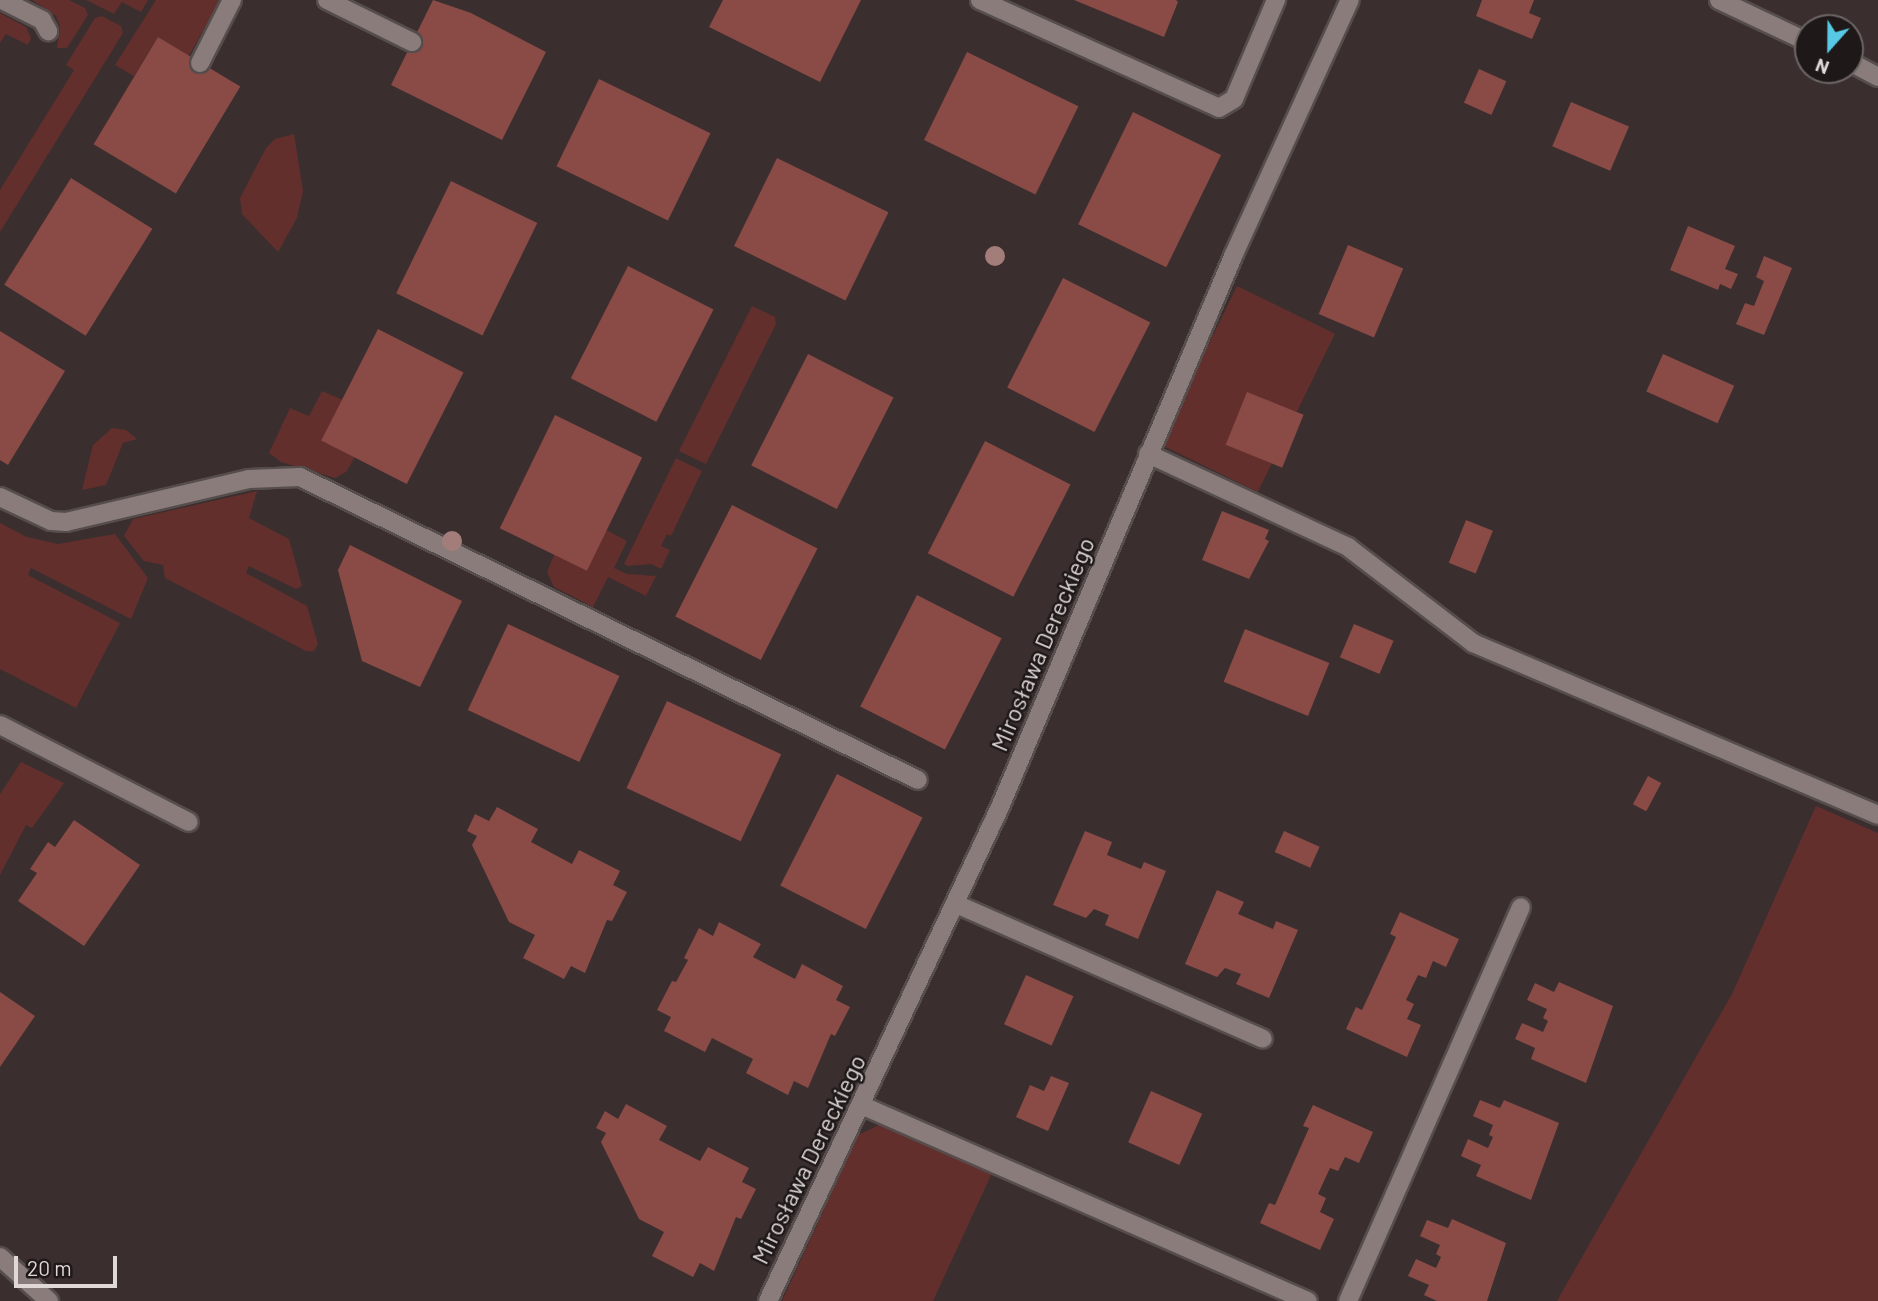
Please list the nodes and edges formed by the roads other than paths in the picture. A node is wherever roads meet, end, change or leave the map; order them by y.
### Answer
1 (2, 0) edge
2 (232, 0) edge
3 (327, 0) edge
4 (980, 0) edge
5 (1276, 0) edge
6 (1350, 0) edge
7 (1719, 0) edge
8 (48, 32) dead end
9 (1794, 35) edge
10 (412, 42) dead end
11 (200, 63) dead end
12 (1148, 454) junction
13 (0, 497) edge
14 (0, 725) edge
15 (918, 780) dead end
16 (1878, 815) edge
17 (189, 822) dead end
18 (956, 904) junction
19 (1521, 907) dead end
20 (1263, 1039) dead end
21 (861, 1105) junction
22 (0, 1257) edge
23 (49, 1301) edge
24 (768, 1301) edge
25 (1308, 1301) edge
26 (1348, 1301) edge

1 - 8 street
2 - 11 street
3 - 10 street
4 - 5 street
6 - 12 street, Mirosława Dereckiego
7 - 9 street
12 - 16 street
12 - 18 street, Mirosława Dereckiego
13 - 15 street
14 - 17 street
18 - 20 street
18 - 21 street, Mirosława Dereckiego
19 - 26 street
21 - 24 street, Mirosława Dereckiego
21 - 25 street
22 - 23 street

